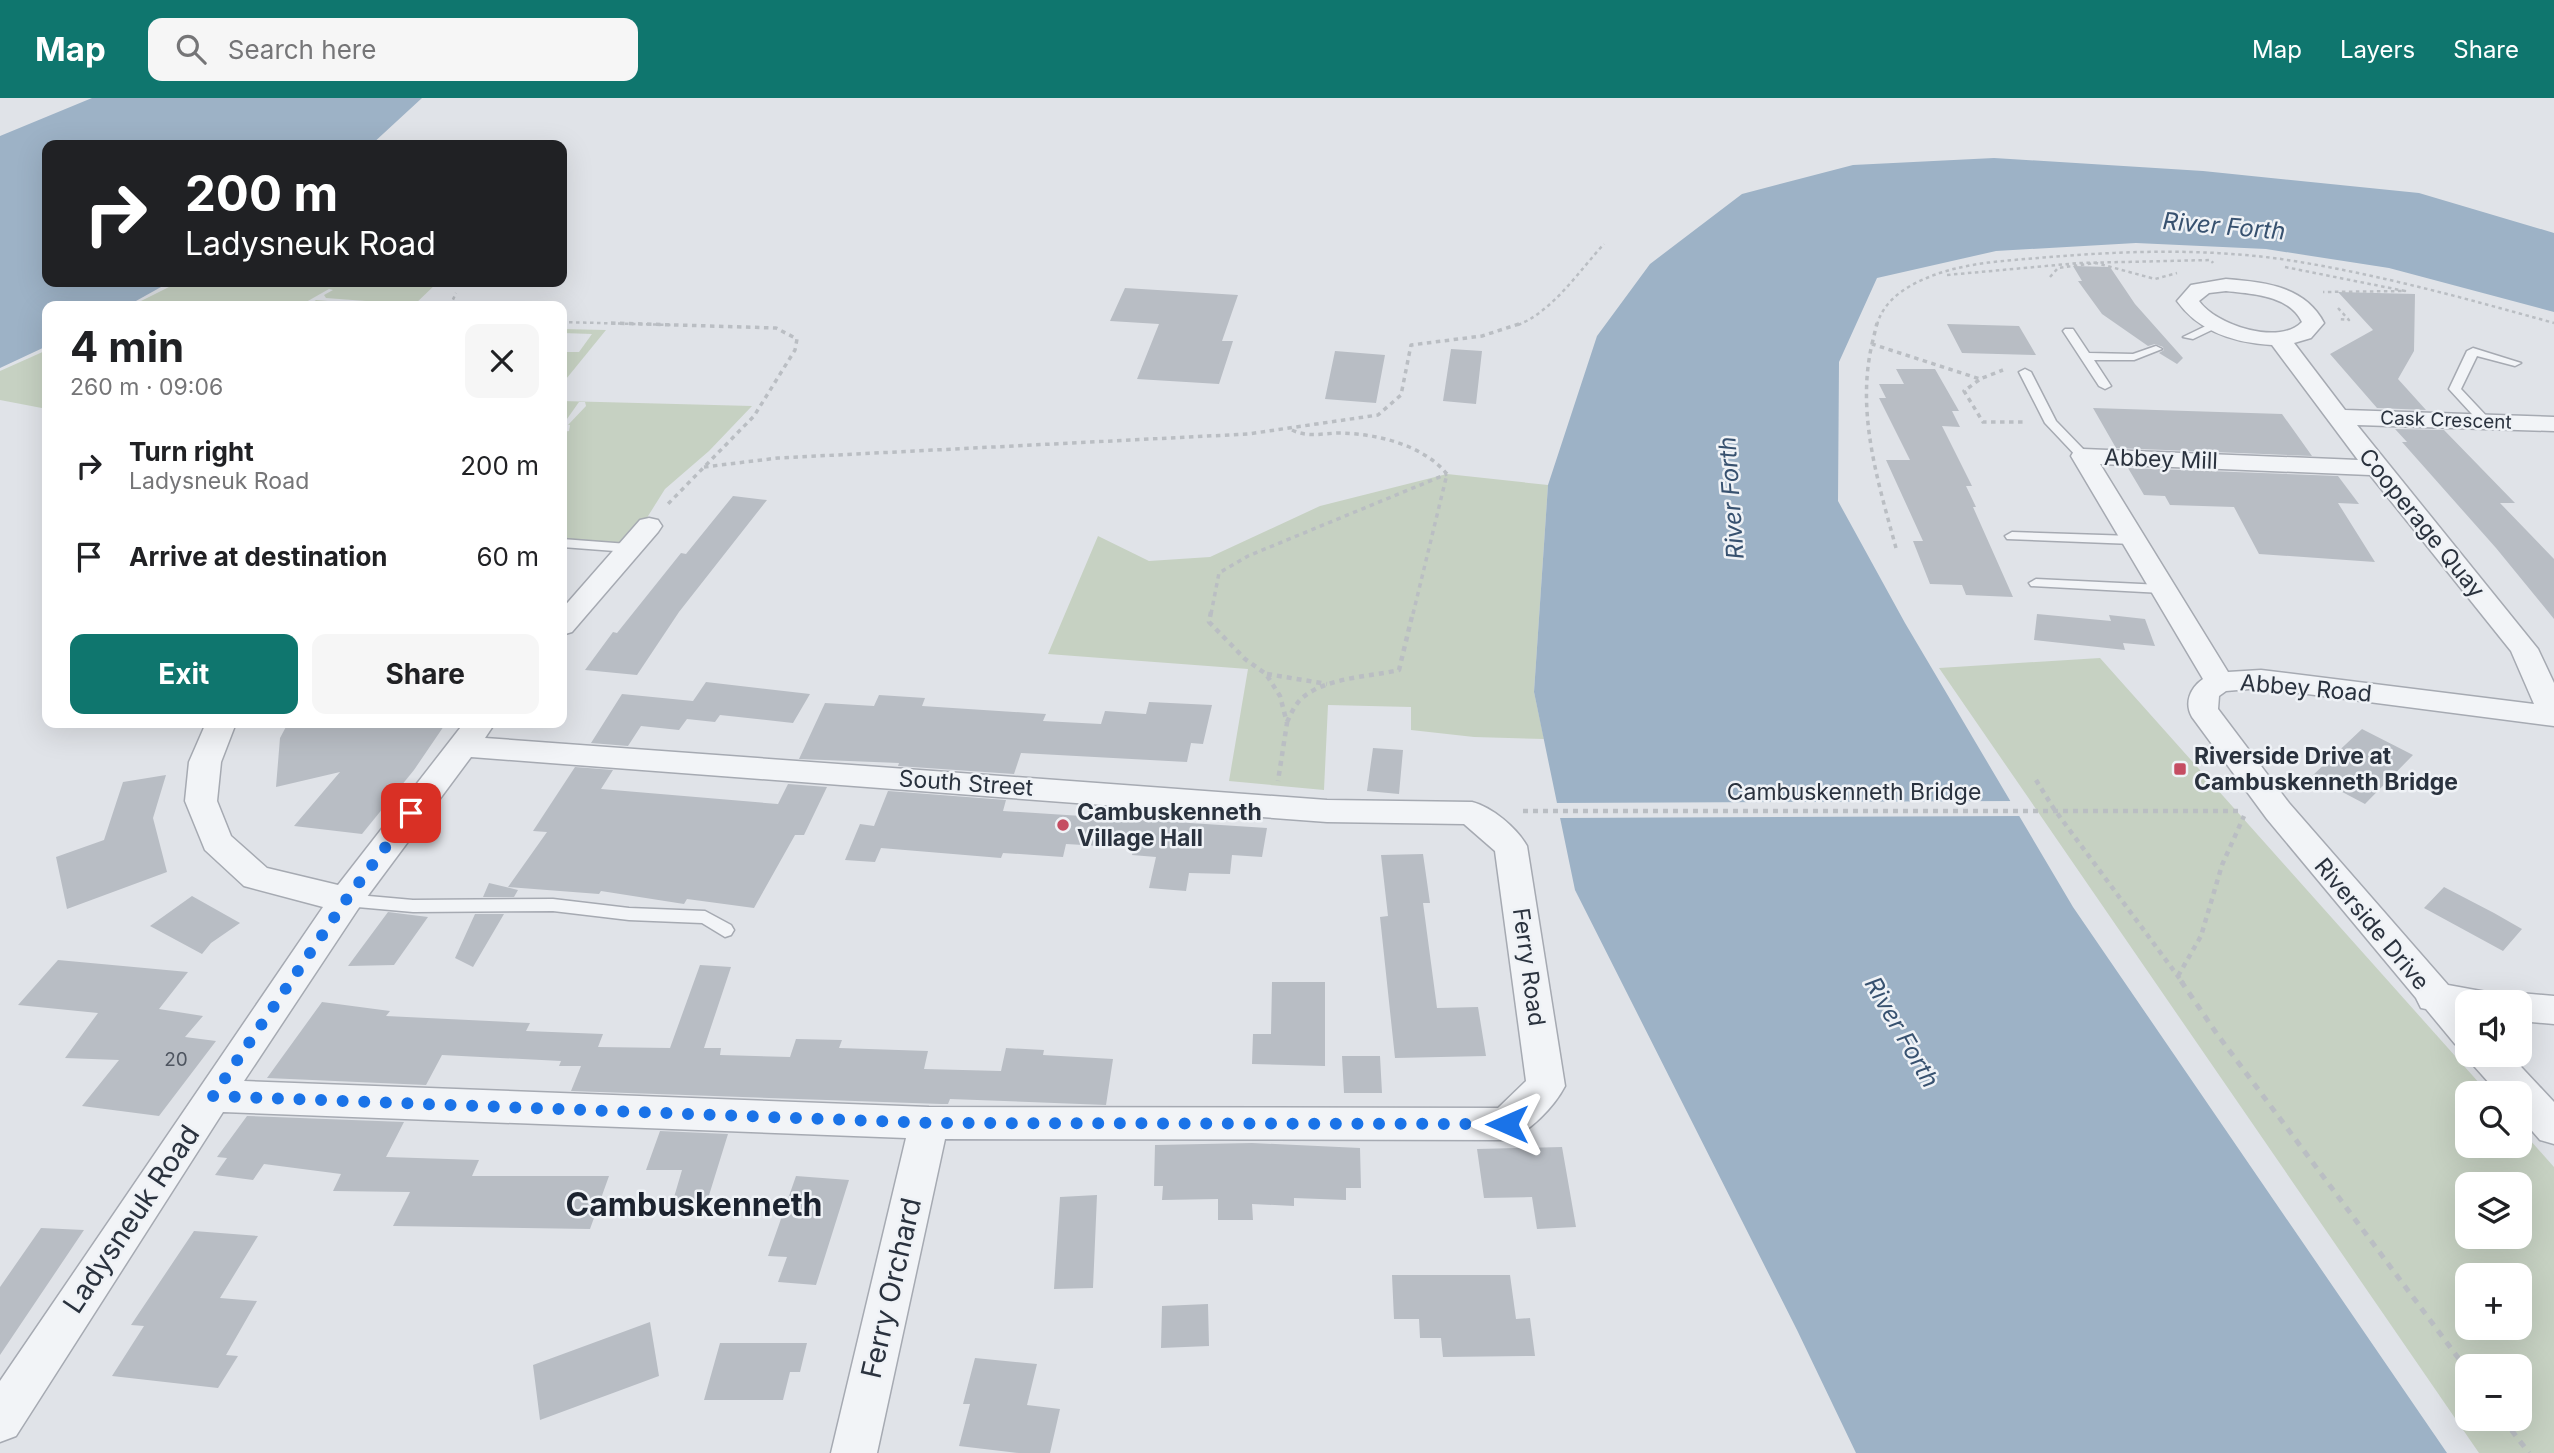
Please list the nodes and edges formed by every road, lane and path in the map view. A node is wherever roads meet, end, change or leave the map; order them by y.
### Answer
1 (1604, 244) dead end
2 (2211, 261) junction
3 (2224, 262) dead end
4 (2279, 266) dead end
5 (1918, 279) dead end
6 (2226, 285) junction
7 (456, 293) dead end
8 (452, 301) edge
9 (2292, 301) junction
10 (567, 322) edge
11 (2214, 325) junction
12 (2069, 331) dead end
13 (2189, 337) dead end
14 (2278, 338) junction
15 (2156, 349) dead end
16 (2086, 356) junction
17 (2515, 363) dead end
18 (2025, 372) joint
19 (1980, 379) junction
20 (2105, 386) dead end
21 (2338, 417) junction
22 (2486, 422) junction
23 (2051, 423) junction
24 (2554, 424) edge
25 (1292, 429) junction
26 (2082, 456) junction
27 (704, 467) junction
28 (2377, 468) junction
29 (1447, 474) junction
30 (649, 526) joint
31 (2012, 536) dead end
32 (2133, 540) junction
33 (567, 543) edge
34 (628, 548) junction
35 (1896, 548) dead end
36 (2036, 583) dead end
37 (2162, 589) junction
38 (567, 620) edge
39 (1266, 674) junction
40 (2219, 682) junction
41 (1327, 684) junction
42 (2554, 715) edge
43 (1287, 723) junction
44 (219, 728) edge
45 (470, 735) edge
46 (2036, 780) dead end
47 (1274, 807) junction
48 (2054, 809) junction
49 (1542, 810) dead end
50 (2278, 811) joint
51 (1472, 813) joint
52 (346, 900) junction
53 (724, 930) dead end
54 (2178, 976) junction
55 (2434, 998) junction
56 (2455, 1000) edge
57 (2532, 1008) edge
58 (2554, 1010) edge
59 (2455, 1020) edge
60 (2498, 1067) edge
61 (213, 1096) junction
62 (929, 1123) junction
63 (2554, 1128) edge
64 (2455, 1354) edge
65 (0, 1420) edge
66 (2513, 1431) edge
67 (854, 1453) edge
68 (2529, 1453) edge

1 - 25 path
2 - 3 path
2 - 5 path
2 - 6 path
4 - 9 path
6 - 9 street
6 - 11 street
7 - 8 path
9 - 14 street
10 - 27 path
11 - 13 lane
11 - 14 street
12 - 16 lane
14 - 21 street, Cooperage Quay
15 - 16 lane
16 - 20 lane
17 - 22 lane
18 - 19 path
18 - 23 lane
19 - 23 path
19 - 35 path
21 - 22 street, Cask Crescent
21 - 28 street, Cooperage Quay
22 - 24 street, Cask Crescent
23 - 26 lane
25 - 27 path
25 - 29 path
26 - 28 street, Abbey Mill
26 - 32 street, Abbey Mill
27 - 30 path
28 - 42 street, Cooperage Quay
29 - 39 path
29 - 41 path
30 - 34 street
31 - 32 lane
32 - 37 street, Abbey Mill
33 - 34 lane
34 - 38 street
36 - 37 lane
37 - 40 street, Abbey Mill
39 - 41 path
39 - 43 path
40 - 42 street, Abbey Road
40 - 50 street, Abbey Road
41 - 43 path
43 - 47 path
44 - 52 street
45 - 47 street, South Street
45 - 52 street, Ladysneuk Road
46 - 48 path
47 - 51 street, South Street
48 - 49 path, Cambuskenneth Bridge
48 - 54 path
48 - 54 path, Cambuskenneth Bridge
50 - 55 street, Riverside Drive
51 - 62 street, Ferry Road
52 - 53 lane
52 - 61 street, Ladysneuk Road
54 - 64 path
55 - 56 street
55 - 59 street, Riverside Drive
57 - 58 street
60 - 63 street
61 - 62 street
61 - 65 street, Ladysneuk Road
62 - 67 street, Ferry Orchard
66 - 68 path

